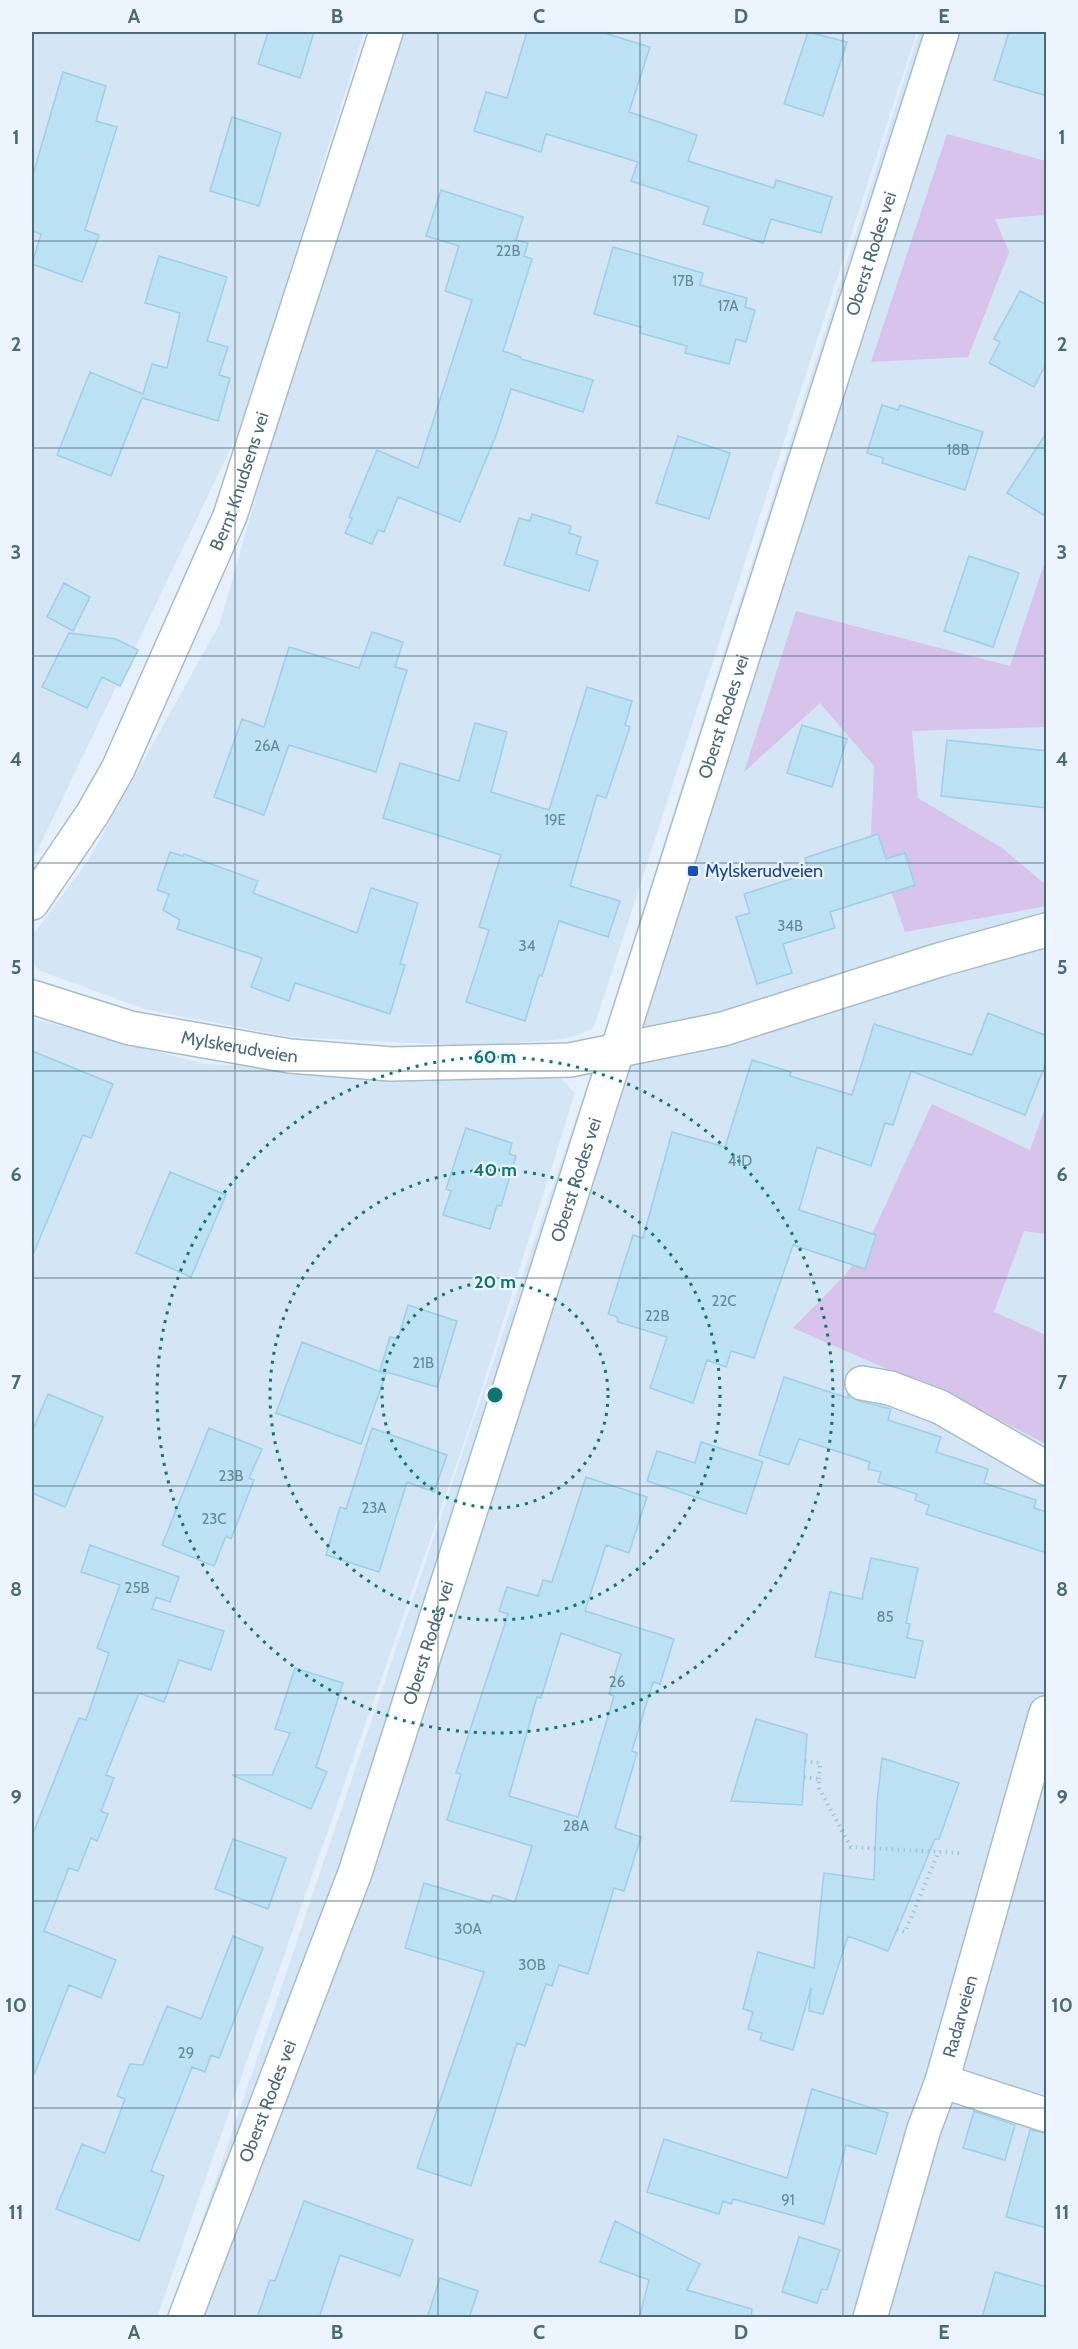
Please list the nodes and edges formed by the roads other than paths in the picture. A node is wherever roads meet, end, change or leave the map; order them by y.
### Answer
1 (386, 32) edge
2 (942, 32) edge
3 (32, 903) edge
4 (1047, 930) edge
5 (32, 997) edge
6 (617, 1052) junction
7 (862, 1383) dead end
8 (1047, 1468) edge
9 (1047, 1713) edge
10 (942, 2081) junction
11 (1047, 2115) edge
12 (185, 2318) edge
13 (870, 2318) edge

1 - 3 street, Bernt Knudsens vei
2 - 6 street, Oberst Rodes vei
4 - 6 street, Mylskerudveien
5 - 6 street, Mylskerudveien
6 - 12 street, Oberst Rodes vei
7 - 8 street
9 - 10 street, Radarveien
10 - 11 street
10 - 13 street, Radarveien

